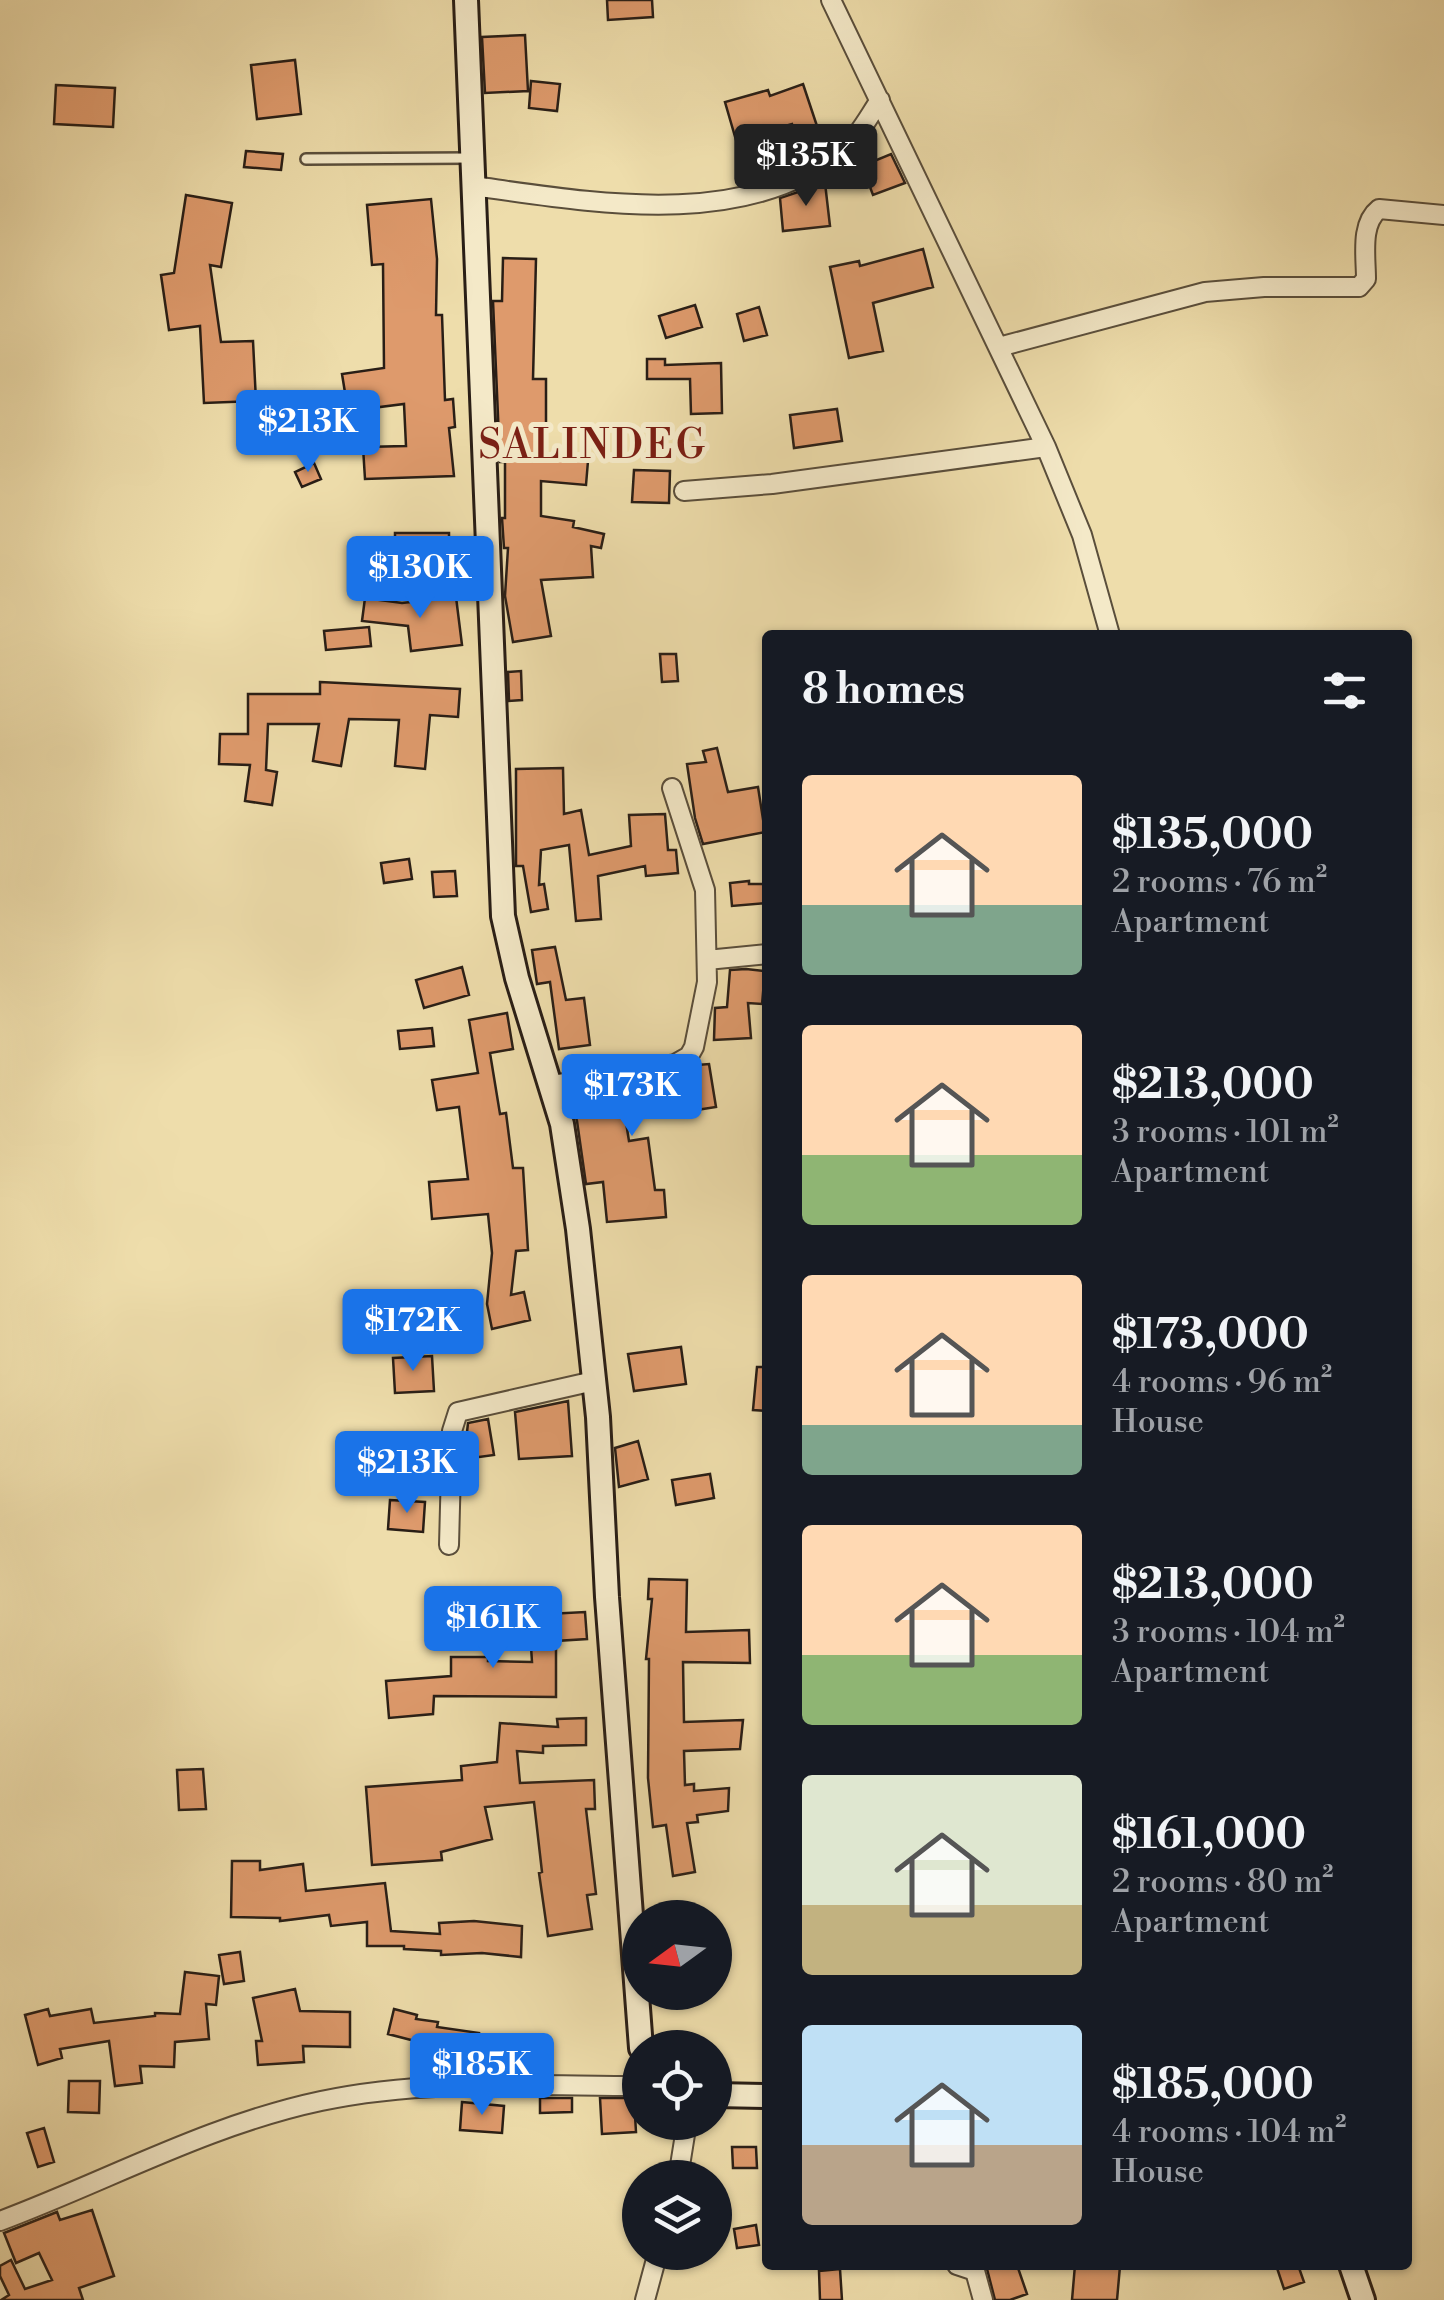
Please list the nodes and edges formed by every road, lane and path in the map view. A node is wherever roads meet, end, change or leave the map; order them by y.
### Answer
1 (466, 0) edge
2 (831, 0) edge
3 (880, 100) junction
4 (473, 158) junction
5 (306, 159) dead end
6 (473, 186) junction
7 (1444, 215) edge
8 (998, 347) junction
9 (1046, 447) junction
10 (684, 492) dead end
11 (1109, 630) edge
12 (672, 788) dead end
13 (762, 955) edge
14 (707, 960) junction
15 (552, 1085) junction
16 (594, 1381) junction
17 (449, 1546) dead end
18 (640, 2030) edge
19 (622, 2086) edge
20 (732, 2095) edge
21 (762, 2096) edge
22 (0, 2222) edge
23 (653, 2270) edge
24 (972, 2270) edge
25 (1353, 2270) edge
26 (645, 2300) edge
27 (984, 2300) edge
28 (1363, 2300) edge

1 - 4 street
2 - 3 street
3 - 6 street
3 - 8 street
4 - 5 lane
4 - 6 street
6 - 15 street
7 - 8 street
8 - 9 street
9 - 10 street
9 - 11 street
12 - 14 street
13 - 14 street
14 - 15 street
15 - 16 street
16 - 17 street
16 - 18 street
19 - 22 street
20 - 21 street
23 - 26 street
24 - 27 street
25 - 28 street

